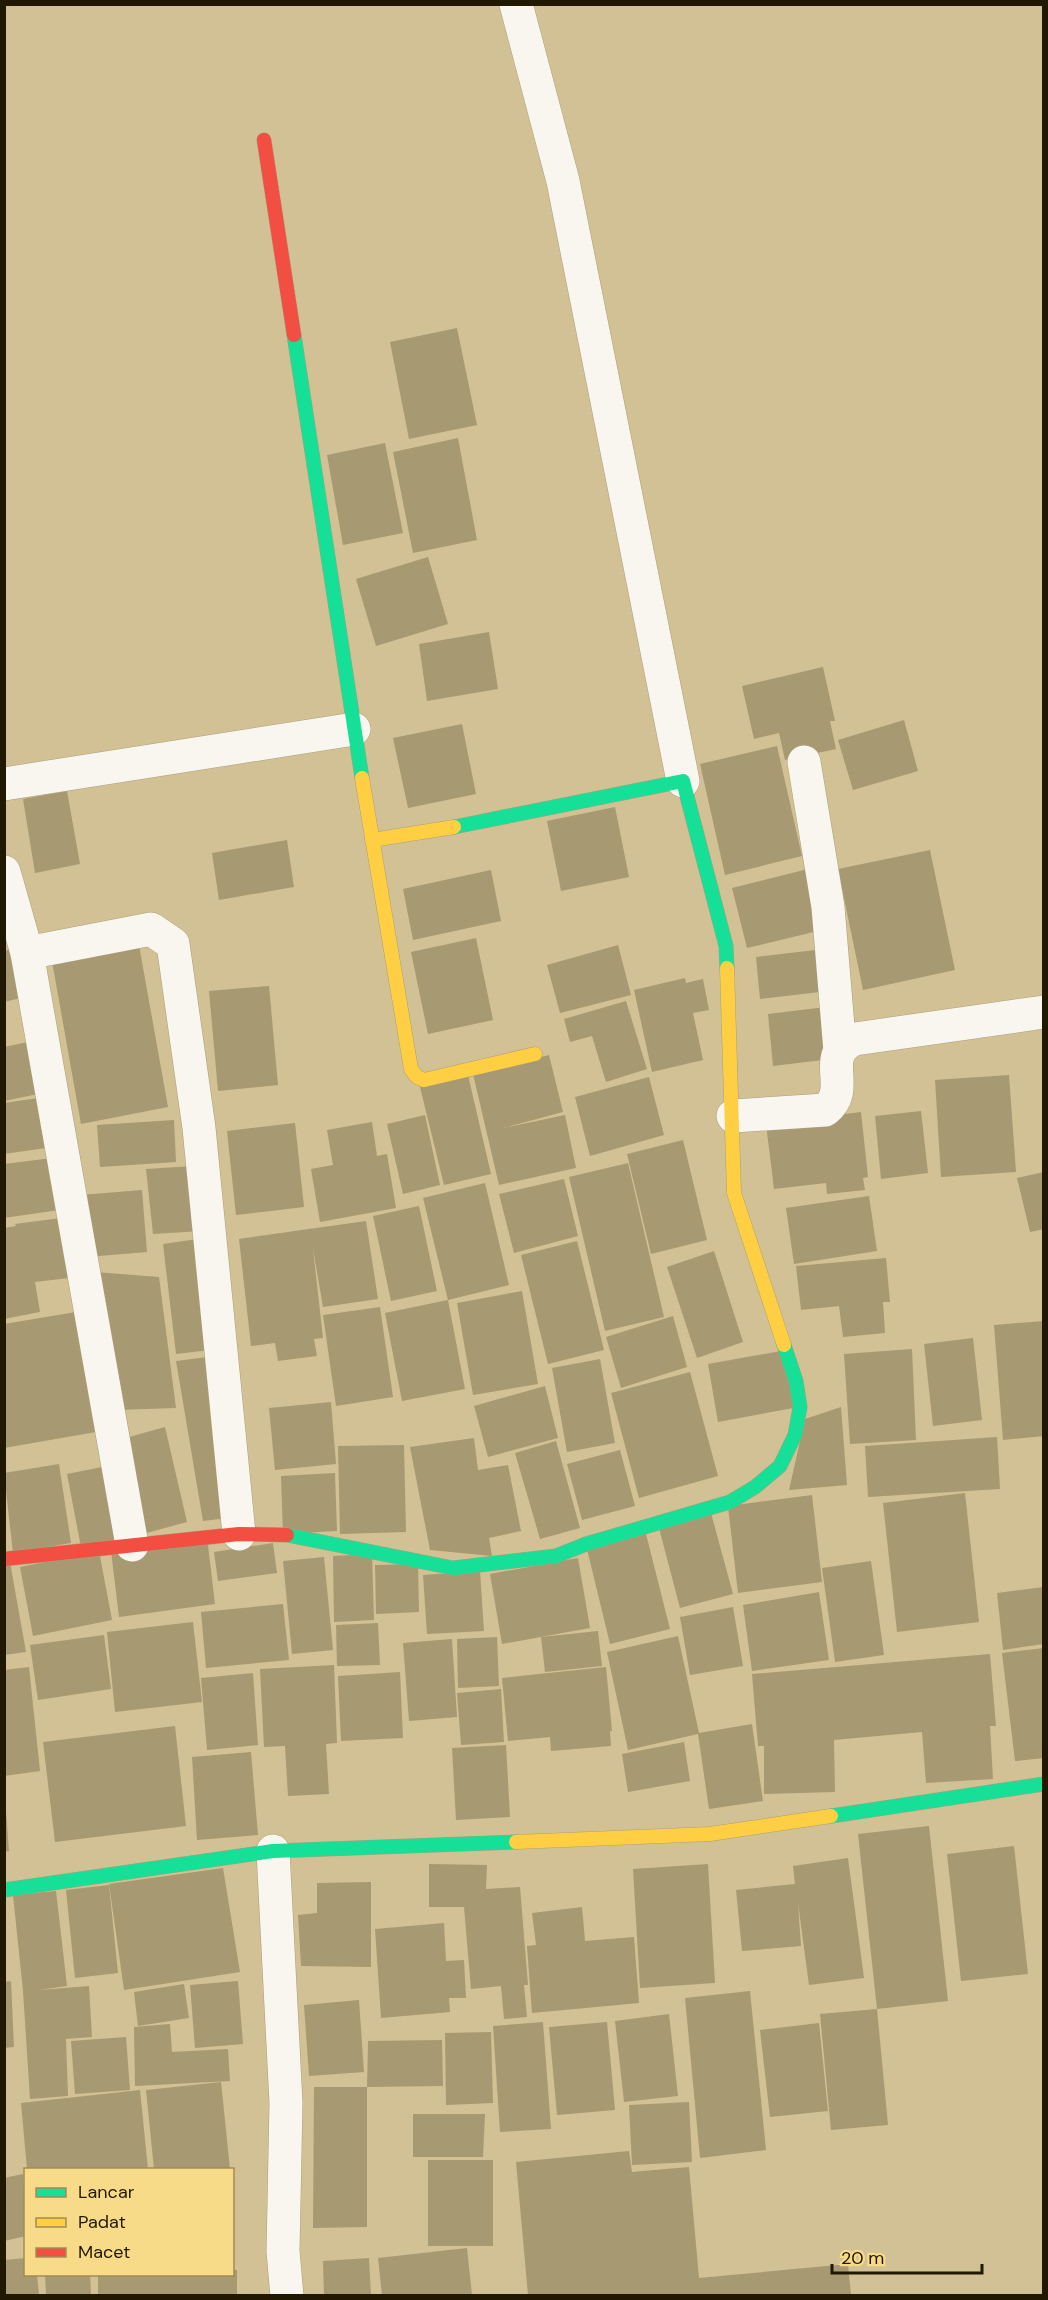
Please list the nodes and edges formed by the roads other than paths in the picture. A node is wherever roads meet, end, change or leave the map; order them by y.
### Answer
1 (516, 4) edge
2 (264, 140) dead end
3 (354, 729) junction
4 (804, 762) dead end
5 (683, 781) junction
6 (4, 783) edge
7 (372, 840) junction
8 (4, 872) edge
9 (27, 953) junction
10 (1044, 1012) edge
11 (840, 1051) junction
12 (535, 1054) dead end
13 (733, 1116) junction
14 (239, 1534) junction
15 (132, 1545) junction
16 (5, 1556) edge
17 (1044, 1784) edge
18 (273, 1851) junction
19 (4, 1890) edge
20 (287, 2295) edge

1 - 5 street
2 - 3 street
3 - 6 street
3 - 7 street
4 - 11 street
5 - 7 street
5 - 13 street
7 - 12 street
8 - 9 street
9 - 14 street
9 - 15 street
10 - 11 street
11 - 13 street
13 - 14 street
14 - 15 street
15 - 16 street
17 - 18 street
18 - 19 street
18 - 20 street

